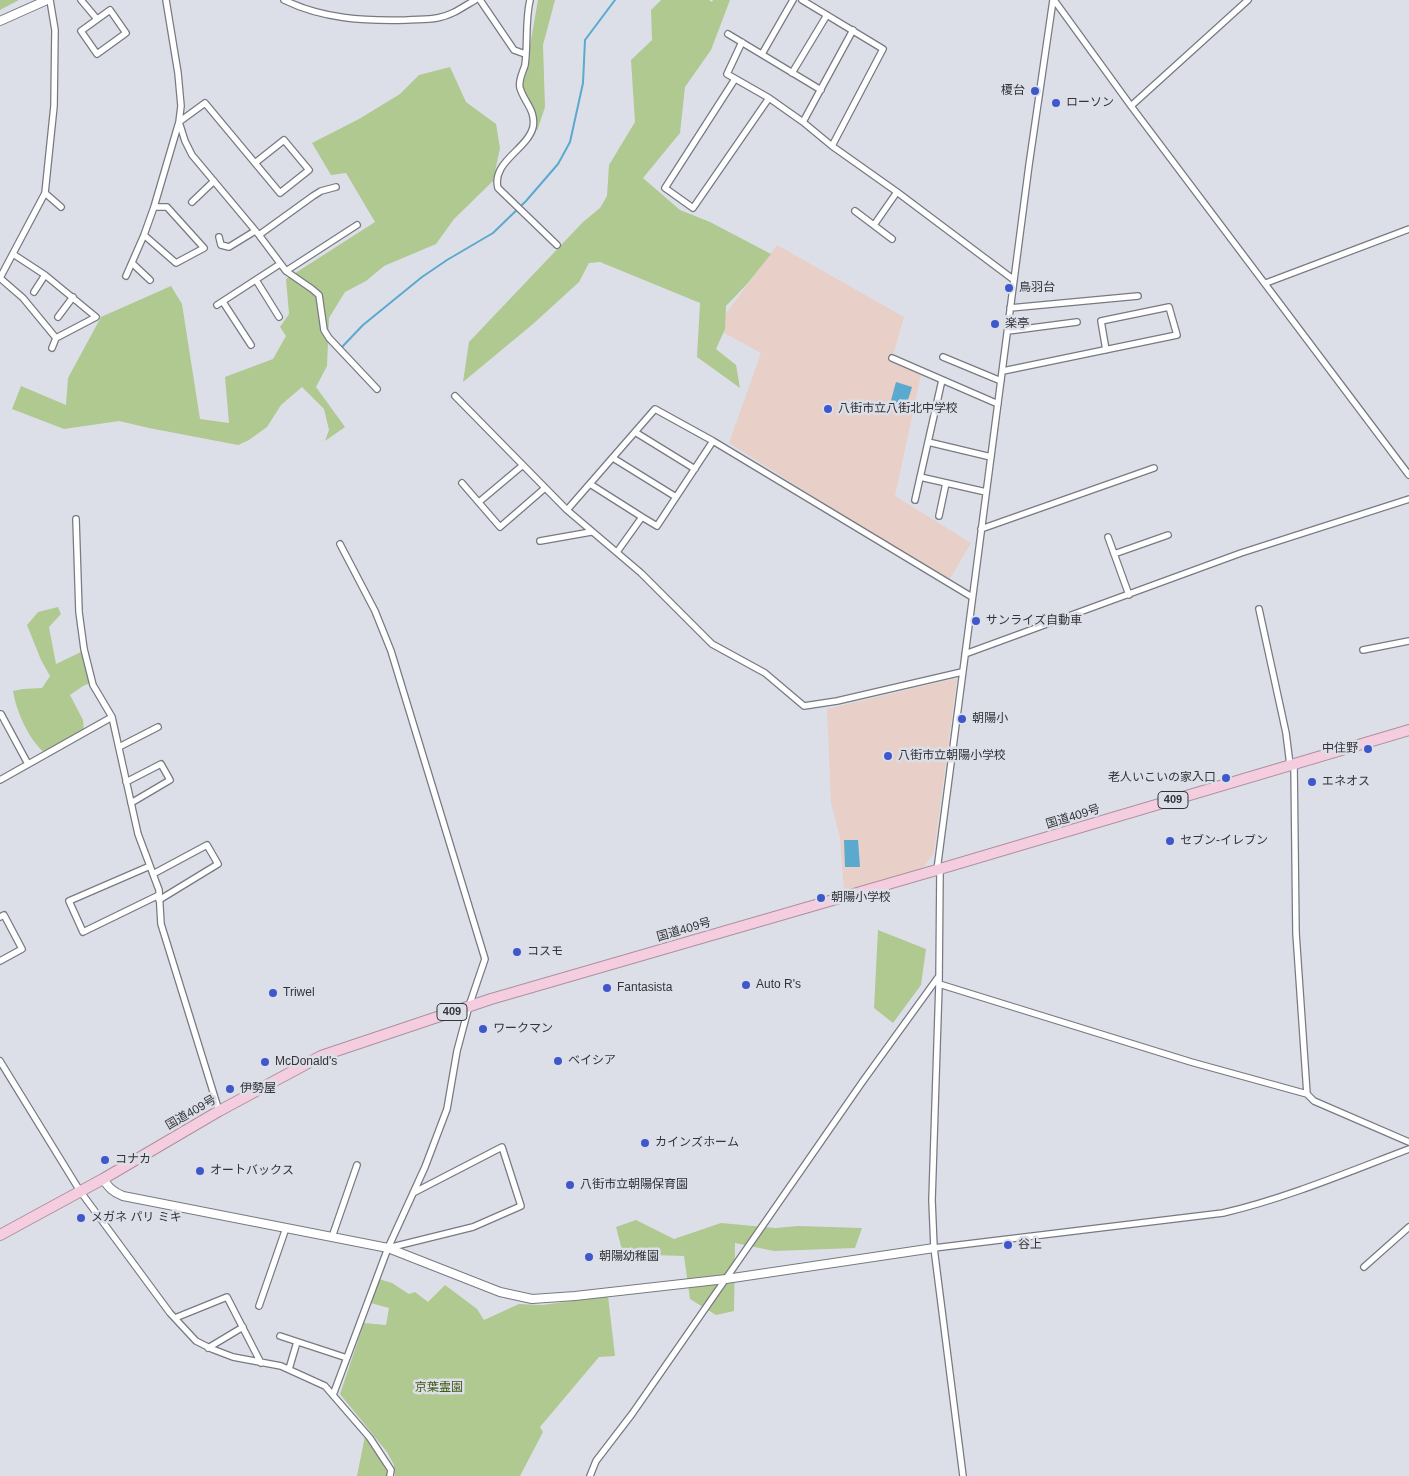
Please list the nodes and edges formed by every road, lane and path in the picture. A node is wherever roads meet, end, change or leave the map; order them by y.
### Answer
1 (48, 0) edge
2 (81, 0) edge
3 (166, 0) edge
4 (284, 0) edge
5 (475, 0) edge
6 (480, 0) edge
7 (530, 0) edge
8 (793, 0) edge
9 (802, 0) edge
10 (1054, 0) edge
11 (1248, 0) edge
12 (827, 15) junction
13 (97, 20) junction
14 (0, 21) edge
15 (853, 30) junction
16 (728, 34) dead end
17 (742, 42) junction
18 (525, 54) junction
19 (762, 54) junction
20 (792, 73) junction
21 (735, 78) junction
22 (821, 90) junction
23 (769, 98) junction
24 (1131, 106) junction
25 (179, 122) junction
26 (803, 122) junction
27 (832, 146) junction
28 (255, 163) junction
29 (214, 181) junction
30 (336, 187) dead end
31 (897, 192) junction
32 (45, 193) junction
33 (192, 202) dead end
34 (61, 207) dead end
35 (154, 207) junction
36 (855, 211) dead end
37 (357, 225) dead end
38 (874, 225) junction
39 (1409, 229) edge
40 (257, 233) junction
41 (144, 235) junction
42 (219, 237) dead end
43 (892, 238) dead end
44 (557, 245) dead end
45 (13, 254) junction
46 (132, 262) junction
47 (280, 264) junction
48 (286, 271) junction
49 (45, 275) junction
50 (126, 276) dead end
51 (150, 280) dead end
52 (256, 280) junction
53 (1014, 280) junction
54 (1266, 283) junction
55 (34, 292) dead end
56 (1138, 296) dead end
57 (73, 297) junction
58 (1010, 308) junction
59 (58, 317) dead end
60 (279, 317) dead end
61 (1077, 322) dead end
62 (1008, 331) junction
63 (56, 338) junction
64 (251, 345) dead end
65 (52, 348) dead end
66 (1106, 350) junction
67 (943, 357) dead end
68 (892, 358) dead end
69 (1003, 371) junction
70 (942, 380) junction
71 (1002, 381) junction
72 (377, 389) dead end
73 (455, 396) dead end
74 (998, 404) junction
75 (635, 432) junction
76 (713, 441) junction
77 (928, 442) junction
78 (991, 457) junction
79 (613, 458) junction
80 (523, 465) junction
81 (1154, 468) dead end
82 (695, 469) junction
83 (1409, 475) edge
84 (920, 477) junction
85 (462, 483) dead end
86 (946, 483) junction
87 (590, 484) junction
88 (545, 488) junction
89 (986, 492) junction
90 (676, 497) junction
91 (1409, 499) edge
92 (915, 500) dead end
93 (479, 502) junction
94 (567, 510) junction
95 (938, 516) dead end
96 (642, 517) junction
97 (76, 520) dead end
98 (981, 529) junction
99 (591, 532) junction
100 (1168, 535) dead end
101 (1108, 537) dead end
102 (540, 541) dead end
103 (340, 544) dead end
104 (617, 552) junction
105 (1114, 554) junction
106 (1128, 595) junction
107 (972, 597) junction
108 (1259, 609) dead end
109 (1409, 641) edge
110 (1363, 650) dead end
111 (965, 654) junction
112 (962, 672) junction
113 (0, 714) edge
114 (112, 717) junction
115 (158, 727) dead end
116 (1409, 730) edge
117 (119, 748) junction
118 (28, 764) junction
119 (1292, 764) junction
120 (0, 780) edge
121 (126, 782) junction
122 (131, 803) junction
123 (150, 866) junction
124 (938, 870) junction
125 (153, 874) junction
126 (159, 898) junction
127 (0, 917) edge
128 (0, 961) edge
129 (939, 976) junction
130 (939, 984) junction
131 (469, 1006) junction
132 (0, 1061) edge
133 (6, 1071) junction
134 (0, 1074) edge
135 (1307, 1094) junction
136 (219, 1111) junction
137 (1409, 1142) edge
138 (1409, 1149) edge
139 (357, 1165) dead end
140 (103, 1179) junction
141 (80, 1192) junction
142 (413, 1193) junction
143 (286, 1228) junction
144 (1409, 1228) edge
145 (0, 1234) edge
146 (332, 1237) junction
147 (388, 1248) junction
148 (934, 1248) junction
149 (1364, 1267) dead end
150 (726, 1279) junction
151 (259, 1306) dead end
152 (175, 1318) junction
153 (243, 1327) junction
154 (280, 1336) dead end
155 (297, 1342) junction
156 (208, 1348) junction
157 (347, 1358) junction
158 (261, 1363) junction
159 (289, 1369) junction
160 (333, 1395) junction
161 (390, 1476) edge
162 (590, 1476) edge
163 (963, 1476) edge

1 - 14 street
1 - 32 street
2 - 13 street
3 - 25 street
4 - 5 street
6 - 18 street
7 - 18 street
8 - 19 street
9 - 12 street
10 - 24 street
10 - 53 street
11 - 24 street
12 - 15 street
12 - 20 street
13 - 13 street
15 - 22 street
15 - 27 street
16 - 17 street
17 - 19 street
17 - 21 street
18 - 44 street
19 - 20 street
20 - 22 street
21 - 23 street
21 - 23 street
22 - 26 street
23 - 26 street
24 - 54 street
25 - 28 street
25 - 29 street
25 - 35 street
26 - 27 street
27 - 31 street
28 - 28 street
29 - 33 street
29 - 40 street
30 - 40 street
31 - 38 street
31 - 53 street
32 - 34 street
32 - 45 street
35 - 41 street
35 - 41 street
36 - 38 street
37 - 48 street
38 - 43 street
39 - 54 street
40 - 42 street
40 - 47 street
41 - 46 street
45 - 49 street
45 - 63 street
46 - 50 street
46 - 51 street
47 - 48 street
47 - 52 street
48 - 72 street
49 - 55 street
49 - 57 street
52 - 60 street
52 - 64 street
53 - 58 street
54 - 83 street
56 - 58 street
57 - 59 street
57 - 63 street
58 - 62 street
61 - 62 street
62 - 69 street
63 - 65 street
66 - 66 street
66 - 69 street
67 - 71 street
68 - 70 street
69 - 71 street
70 - 74 street
70 - 77 street
71 - 74 street
73 - 80 street
74 - 78 street
75 - 76 street
75 - 79 street
75 - 82 street
76 - 82 street
76 - 107 street
77 - 78 street
77 - 84 street
78 - 89 street
79 - 87 street
79 - 90 street
80 - 88 street
80 - 93 street
81 - 98 street
82 - 90 street
84 - 86 street
84 - 92 street
85 - 93 street
86 - 89 street
86 - 95 street
87 - 94 street
87 - 96 street
88 - 93 street
88 - 94 street
89 - 98 street
90 - 96 street
91 - 106 street
94 - 99 street
96 - 104 street
97 - 114 street
98 - 107 street
99 - 102 street
99 - 104 street
100 - 105 street
101 - 105 street
103 - 131 street
104 - 112 street
105 - 106 street
106 - 111 street
107 - 111 street
108 - 119 street
109 - 110 street
111 - 112 street
112 - 124 street
113 - 118 street
114 - 117 street
114 - 118 street
115 - 117 street
116 - 119 highway, 国道409号 / 409
117 - 121 street
118 - 120 street
119 - 124 highway, 国道409号 / 409
119 - 135 street
121 - 122 street
121 - 122 street
122 - 123 street
123 - 125 street
123 - 126 street
124 - 129 street
124 - 131 highway, 国道409号 / 409
125 - 126 street
125 - 126 street
126 - 136 street
127 - 128 street
129 - 130 street
129 - 150 street
130 - 135 street
130 - 148 street
131 - 136 highway, 国道409号 / 409
131 - 142 street
132 - 133 street
133 - 134 street
133 - 141 street
135 - 137 street
136 - 140 highway, 国道409号 / 409
138 - 148 street
139 - 146 street
140 - 141 highway, 国道409号 / 409
140 - 143 street
141 - 145 highway, 国道409号 / 409
141 - 152 street
142 - 147 street
142 - 147 street
143 - 146 street
143 - 151 street
144 - 149 street
146 - 147 street
147 - 150 street
147 - 157 street
148 - 150 street
148 - 163 street
150 - 162 street
152 - 153 street
152 - 156 street
153 - 156 street
153 - 158 street
154 - 155 street
155 - 157 street
155 - 159 street
156 - 158 street
157 - 160 street
158 - 159 street
159 - 160 street
160 - 161 street

